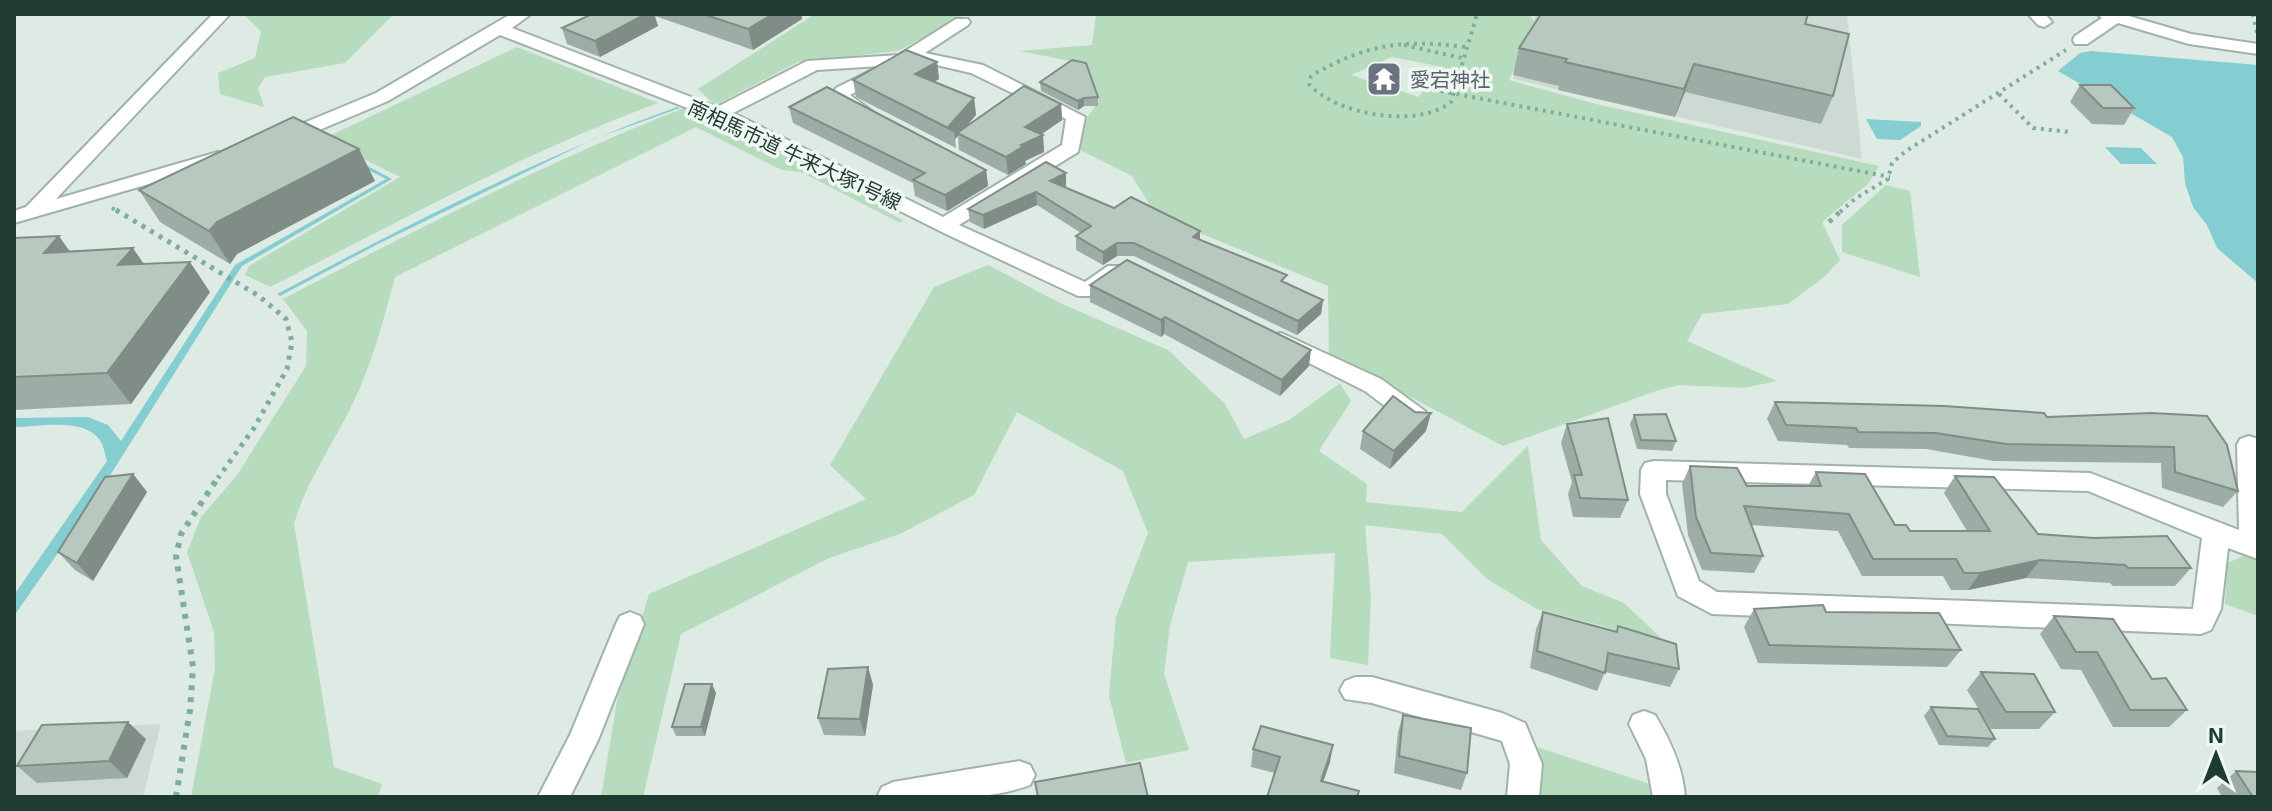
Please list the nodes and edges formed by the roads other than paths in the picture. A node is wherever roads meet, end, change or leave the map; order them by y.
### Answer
1 (222, 14) edge
2 (523, 14) edge
3 (2110, 16) edge
4 (962, 22) dead end
5 (498, 28) junction
6 (2081, 40) road end
7 (2258, 49) edge
8 (902, 59) junction
9 (718, 114) junction
10 (878, 119) edge
11 (272, 142) edge
12 (231, 154) edge
13 (985, 175) edge
14 (1008, 186) junction
15 (23, 214) edge
16 (944, 225) junction
17 (14, 231) edge
18 (1132, 267) edge
19 (1259, 329) edge
20 (1421, 421) edge
21 (2249, 445) dead end
22 (2216, 533) junction
23 (2255, 548) edge
24 (630, 624) dead end
25 (1355, 690) dead end
26 (1644, 724) dead end
27 (1019, 775) dead end
28 (554, 797) edge
29 (893, 797) edge
30 (1523, 797) edge
31 (1669, 797) edge

1 - 15 street
2 - 5 street
3 - 6 street
3 - 7 street
4 - 8 street
5 - 9 street, 南相馬市道 牛来大塚1号線
5 - 11 street
8 - 9 street
8 - 10 street
8 - 14 street
9 - 16 street, 南相馬市道 牛来大塚1号線
12 - 15 street
13 - 14 street
14 - 16 street
15 - 17 street
16 - 18 street, 南相馬市道 牛来大塚1号線
19 - 20 street
21 - 23 street
22 - 22 street
22 - 23 street
24 - 28 street
25 - 30 street
26 - 31 street
27 - 29 street

